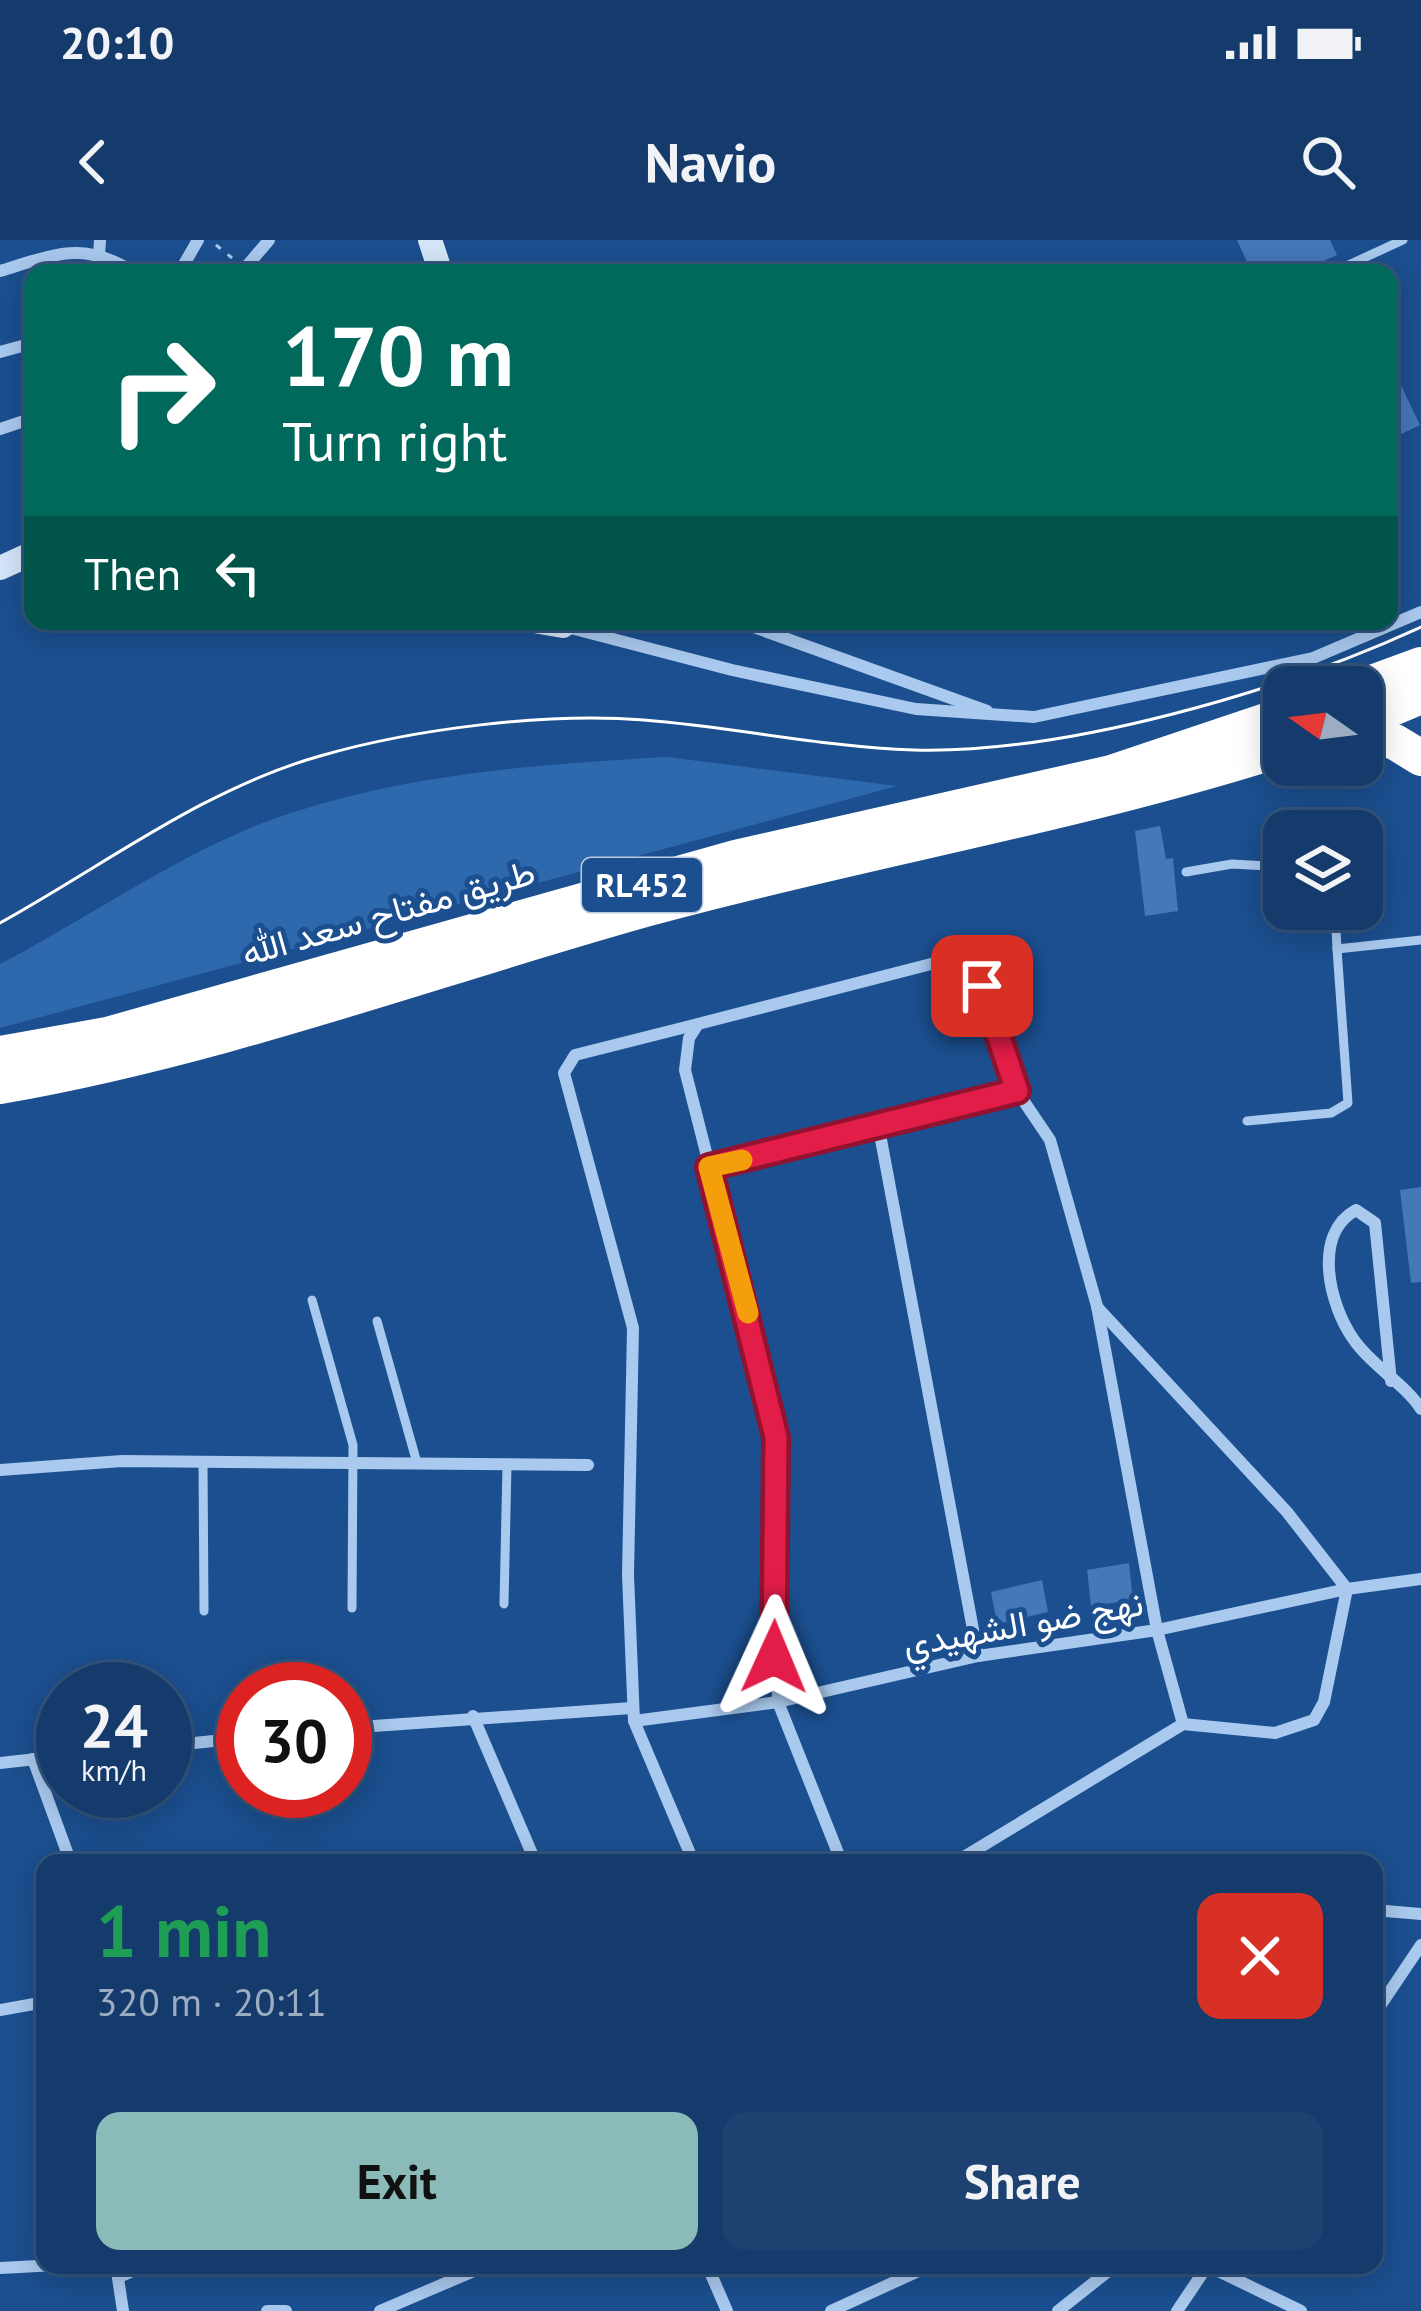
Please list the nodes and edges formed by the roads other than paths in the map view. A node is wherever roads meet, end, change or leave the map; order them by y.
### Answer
1 (1403, 240) edge
2 (101, 246) edge
3 (24, 264) edge
4 (1351, 264) edge
5 (590, 630) edge
6 (762, 630) edge
7 (1378, 630) edge
8 (1421, 665) edge
9 (1383, 679) edge
10 (1421, 697) edge
11 (1383, 713) edge
12 (1005, 717) junction
13 (1263, 722) edge
14 (1383, 739) edge
15 (1263, 755) edge
16 (1421, 758) edge
17 (1263, 866) edge
18 (1186, 872) dead end
19 (1336, 930) edge
20 (1421, 940) edge
21 (1337, 949) junction
22 (698, 1024) junction
23 (0, 1054) edge
24 (0, 1086) edge
25 (1017, 1091) junction
26 (1247, 1121) dead end
27 (879, 1129) junction
28 (709, 1167) junction
29 (312, 1300) dead end
30 (1097, 1306) junction
31 (377, 1321) dead end
32 (1391, 1381) junction
33 (1421, 1408) edge
34 (203, 1461) junction
35 (353, 1463) junction
36 (417, 1463) junction
37 (507, 1465) junction
38 (589, 1465) dead end
39 (0, 1469) edge
40 (1421, 1579) edge
41 (1347, 1589) junction
42 (504, 1604) dead end
43 (352, 1608) dead end
44 (204, 1611) dead end
45 (1157, 1630) junction
46 (978, 1656) junction
47 (778, 1702) junction
48 (633, 1715) junction
49 (472, 1716) junction
50 (1183, 1724) junction
51 (372, 1725) edge
52 (33, 1759) junction
53 (36, 1759) edge
54 (0, 1762) edge
55 (68, 1854) edge
56 (532, 1854) edge
57 (690, 1854) edge
58 (838, 1854) edge
59 (969, 1854) edge
60 (1383, 1911) edge
61 (1421, 1914) edge
62 (1421, 1945) edge
63 (1383, 2002) edge
64 (36, 2004) edge
65 (0, 2010) edge
66 (36, 2266) edge
67 (0, 2268) edge
68 (117, 2274) edge
69 (467, 2274) edge
70 (711, 2274) edge
71 (912, 2274) edge
72 (1105, 2274) edge
73 (1202, 2274) edge
74 (1225, 2274) edge
75 (123, 2311) edge
76 (267, 2311) edge
77 (286, 2311) edge
78 (380, 2311) edge
79 (727, 2311) edge
80 (830, 2311) edge
81 (1058, 2311) edge
82 (1177, 2311) edge
83 (1301, 2311) edge

1 - 4 lane
2 - 3 street
5 - 12 street
6 - 12 street
7 - 12 street
8 - 9 highway
10 - 11 highway
13 - 23 highway, طريق مفتاح سعد الله / RL452
14 - 16 highway
15 - 24 highway, طريق مفتاح سعد الله / RL452
17 - 18 lane
19 - 21 lane
20 - 21 lane
21 - 26 lane
22 - 25 street
22 - 28 street
22 - 48 street
25 - 27 street
25 - 30 street
27 - 28 street
27 - 46 street
28 - 47 street
29 - 35 lane
30 - 41 street
30 - 45 street
31 - 36 lane
32 - 32 street
32 - 33 street
34 - 35 street
34 - 39 street
34 - 44 lane
35 - 36 street
35 - 43 lane
36 - 37 street
37 - 38 street
37 - 42 lane
40 - 41 street, نهج ضو الشهيدي
41 - 45 street, نهج ضو الشهيدي
41 - 50 street
45 - 46 street, نهج ضو الشهيدي
45 - 50 street
46 - 47 street, نهج ضو الشهيدي
47 - 48 street, نهج ضو الشهيدي
47 - 58 street
48 - 49 street, نهج ضو الشهيدي
48 - 57 street
49 - 51 street, نهج ضو الشهيدي
49 - 56 street
50 - 59 street
52 - 53 street
52 - 54 street
52 - 55 street
60 - 61 street
62 - 63 street
64 - 65 street
66 - 67 street
68 - 75 street
69 - 78 street
70 - 79 street
71 - 80 street
72 - 81 street
73 - 82 street
74 - 83 street
76 - 77 street

